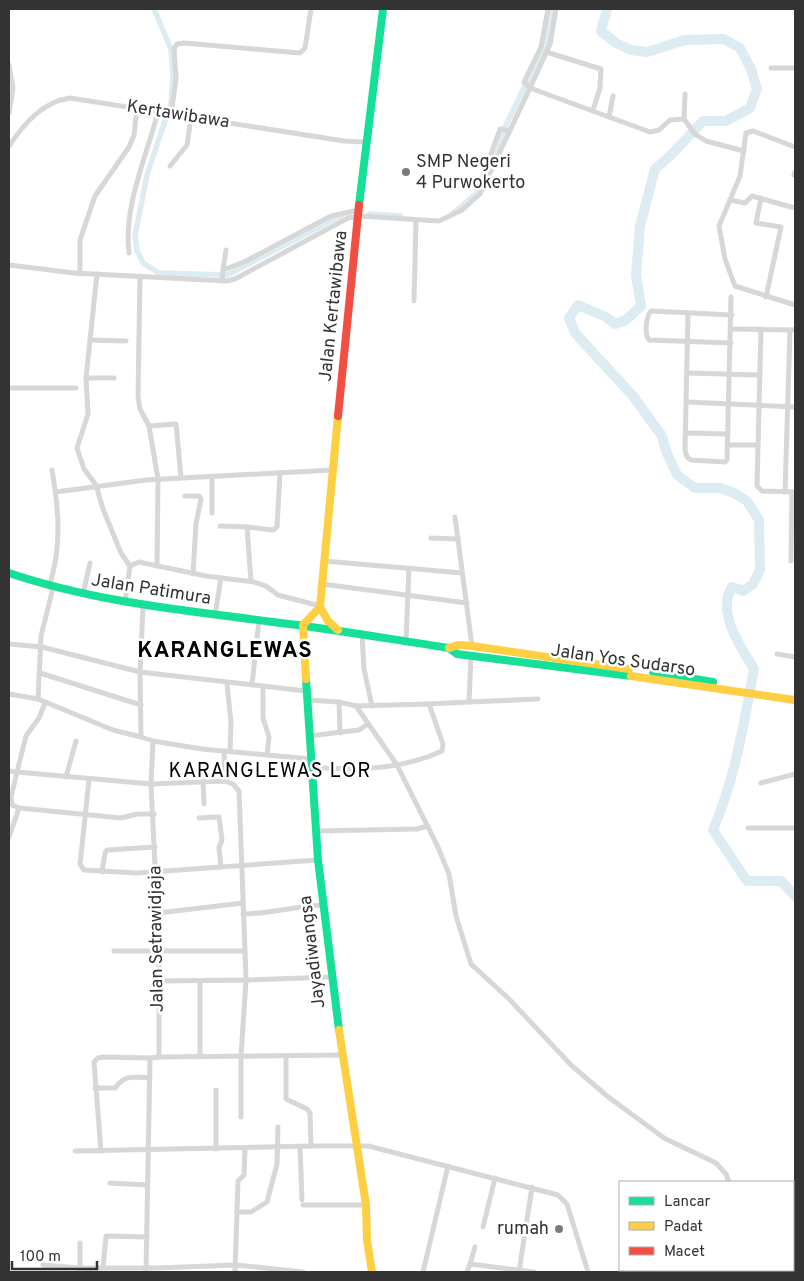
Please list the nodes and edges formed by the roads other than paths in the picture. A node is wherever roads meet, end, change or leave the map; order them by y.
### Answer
1 (311, 9) edge
2 (383, 9) edge
3 (548, 9) edge
4 (556, 9) edge
5 (546, 52) junction
6 (9, 65) edge
7 (771, 68) dead end
8 (795, 68) edge
9 (527, 86) junction
10 (685, 94) dead end
11 (613, 96) dead end
12 (138, 108) junction
13 (593, 110) junction
14 (160, 112) junction
15 (9, 113) edge
16 (170, 115) junction
17 (609, 117) junction
18 (191, 118) junction
19 (684, 119) junction
20 (506, 130) junction
21 (365, 142) junction
22 (9, 146) edge
23 (795, 147) edge
24 (744, 151) junction
25 (170, 166) dead end
26 (485, 180) junction
27 (761, 198) junction
28 (730, 200) junction
29 (795, 208) edge
30 (359, 213) junction
31 (416, 220) junction
32 (321, 225) junction
33 (226, 250) dead end
34 (129, 253) dead end
35 (9, 265) edge
36 (80, 274) junction
37 (97, 274) junction
38 (140, 276) junction
39 (223, 276) junction
40 (731, 297) dead end
41 (766, 297) junction
42 (414, 300) dead end
43 (795, 305) edge
44 (688, 315) junction
45 (732, 315) junction
46 (731, 329) junction
47 (761, 329) junction
48 (793, 330) edge
49 (90, 340) junction
50 (126, 341) dead end
51 (688, 343) junction
52 (731, 343) junction
53 (688, 373) junction
54 (730, 374) junction
55 (759, 375) junction
56 (86, 378) junction
57 (114, 378) dead end
58 (9, 388) edge
59 (76, 388) dead end
60 (687, 402) junction
61 (729, 404) junction
62 (758, 405) junction
63 (789, 407) junction
64 (795, 407) edge
65 (150, 426) junction
66 (686, 433) junction
67 (728, 434) junction
68 (728, 445) junction
69 (757, 445) junction
70 (52, 470) dead end
71 (332, 470) junction
72 (280, 473) junction
73 (212, 476) junction
74 (181, 478) junction
75 (158, 479) junction
76 (96, 485) junction
77 (56, 492) junction
78 (785, 492) junction
79 (794, 492) edge
80 (185, 496) dead end
81 (212, 513) dead end
82 (455, 517) dead end
83 (220, 526) dead end
84 (247, 527) junction
85 (431, 538) dead end
86 (458, 539) junction
87 (324, 561) junction
88 (792, 561) dead end
89 (90, 564) dead end
90 (130, 566) junction
91 (157, 566) junction
92 (409, 569) junction
93 (9, 573) edge
94 (462, 573) junction
95 (193, 574) junction
96 (221, 578) junction
97 (251, 581) junction
98 (322, 584) junction
99 (51, 587) junction
100 (83, 594) junction
101 (408, 596) junction
102 (125, 603) junction
103 (466, 604) junction
104 (320, 606) junction
105 (143, 607) junction
106 (215, 615) junction
107 (259, 620) junction
108 (303, 625) junction
109 (339, 631) junction
110 (362, 634) junction
111 (406, 642) junction
112 (9, 644) edge
113 (472, 646) junction
114 (42, 647) junction
115 (449, 648) junction
116 (778, 654) dead end
117 (471, 656) junction
118 (795, 657) edge
119 (140, 672) junction
120 (40, 673) junction
121 (227, 684) junction
122 (252, 685) junction
123 (716, 686) junction
124 (263, 687) junction
125 (9, 694) edge
126 (795, 694) edge
127 (780, 695) junction
128 (307, 696) junction
129 (38, 699) junction
130 (538, 699) dead end
131 (795, 700) edge
132 (339, 702) junction
133 (469, 702) junction
134 (45, 703) junction
135 (429, 704) junction
136 (141, 705) junction
137 (356, 706) junction
138 (372, 706) junction
139 (368, 724) junction
140 (340, 732) junction
141 (309, 736) junction
142 (141, 737) junction
143 (76, 741) dead end
144 (153, 741) junction
145 (227, 751) junction
146 (266, 755) junction
147 (310, 763) junction
148 (394, 766) junction
149 (9, 771) edge
150 (17, 772) junction
151 (795, 774) edge
152 (66, 777) junction
153 (89, 780) junction
154 (203, 781) junction
155 (225, 781) junction
156 (761, 783) dead end
157 (152, 784) junction
158 (204, 804) dead end
159 (19, 808) junction
160 (154, 814) junction
161 (85, 816) junction
162 (199, 818) dead end
163 (428, 826) junction
164 (748, 828) dead end
165 (795, 828) edge
166 (315, 832) junction
167 (9, 837) edge
168 (155, 847) junction
169 (318, 860) junction
170 (243, 864) junction
171 (221, 866) junction
172 (157, 870) junction
173 (102, 872) junction
174 (243, 903) junction
175 (323, 905) junction
176 (158, 913) junction
177 (243, 914) junction
178 (114, 951) dead end
179 (159, 951) junction
180 (245, 951) junction
181 (330, 977) junction
182 (246, 980) junction
183 (158, 981) junction
184 (200, 981) junction
185 (342, 1055) junction
186 (200, 1056) junction
187 (241, 1056) junction
188 (286, 1056) junction
189 (159, 1057) junction
190 (150, 1058) junction
191 (150, 1078) junction
192 (95, 1088) junction
193 (216, 1090) dead end
194 (242, 1117) dead end
195 (278, 1127) dead end
196 (311, 1146) junction
197 (358, 1146) junction
198 (300, 1147) junction
199 (245, 1148) junction
200 (278, 1148) junction
201 (147, 1149) junction
202 (216, 1149) junction
203 (101, 1150) junction
204 (75, 1151) dead end
205 (448, 1166) junction
206 (495, 1178) junction
207 (729, 1181) edge
208 (110, 1183) dead end
209 (147, 1185) junction
210 (532, 1187) junction
211 (366, 1205) junction
212 (237, 1212) junction
213 (483, 1227) dead end
214 (147, 1237) junction
215 (80, 1242) dead end
216 (475, 1246) dead end
217 (470, 1264) junction
218 (43, 1265) dead end
219 (236, 1265) junction
220 (80, 1268) junction
221 (103, 1268) junction
222 (146, 1270) edge
223 (173, 1270) edge
224 (235, 1272) edge
225 (303, 1272) edge
226 (372, 1272) edge
227 (423, 1272) edge
228 (467, 1272) edge
229 (519, 1272) edge
230 (534, 1272) edge
231 (588, 1272) edge

1 - 16 street
2 - 21 main road, Jalan Kertawibawa
3 - 9 street
4 - 5 street
5 - 9 street
5 - 13 street
6 - 15 street
7 - 8 street
9 - 13 street
9 - 20 street
10 - 19 street
11 - 17 street
12 - 14 street, Kertawibawa
12 - 22 street, Kertawibawa
12 - 36 street
13 - 17 street
14 - 16 street, Kertawibawa
14 - 34 street
16 - 18 street, Kertawibawa
17 - 19 street
18 - 21 street, Kertawibawa
18 - 25 street
19 - 24 street
20 - 26 street
20 - 26 street
21 - 30 main road, Jalan Kertawibawa
23 - 24 street
24 - 28 street
26 - 31 street
27 - 28 street
27 - 29 street
27 - 41 street
28 - 41 street
30 - 31 street
30 - 32 street
30 - 32 street
30 - 71 main road, Jalan Kertawibawa
31 - 42 street
32 - 39 street
32 - 39 street
33 - 39 street
35 - 36 street
36 - 37 street
37 - 38 street
37 - 49 street
38 - 39 street
38 - 65 street
40 - 45 street
41 - 43 street
44 - 45 street
44 - 51 street
44 - 51 street
45 - 46 street
46 - 47 street
46 - 52 street
47 - 48 street
47 - 55 street
48 - 63 street
49 - 50 street
49 - 56 street
51 - 52 street
51 - 53 street
52 - 54 street
53 - 54 street
53 - 60 street
54 - 55 street
54 - 61 street
55 - 62 street
56 - 57 street
56 - 76 street
58 - 59 street
60 - 61 street
60 - 66 street
61 - 62 street
61 - 67 street
62 - 63 street
62 - 69 street
63 - 64 street
63 - 78 street
65 - 74 street
65 - 75 street
66 - 67 street
66 - 68 street
67 - 68 street
68 - 69 street
69 - 78 street
70 - 77 street
71 - 72 street
71 - 87 main road, Jalan Kertawibawa
72 - 73 street
72 - 84 street
73 - 74 street
73 - 81 street
74 - 75 street
75 - 76 street
75 - 91 street
76 - 77 street
76 - 90 street
77 - 99 street
78 - 79 street
79 - 88 street
80 - 95 street
82 - 86 street
83 - 84 street
84 - 97 street
85 - 86 street
86 - 94 street
87 - 92 street
87 - 98 main road, Jalan Kertawibawa
89 - 100 street
90 - 91 street
90 - 102 street
91 - 95 street
92 - 94 street
92 - 101 street
93 - 99 main road, Jalan Patimura
94 - 103 street
95 - 96 street
96 - 97 street
96 - 106 street
97 - 104 street
98 - 101 street
98 - 104 main road, Jalan Kertawibawa
99 - 100 main road, Jalan Patimura
99 - 114 street
100 - 102 main road, Jalan Patimura
101 - 103 street
101 - 111 street
102 - 105 main road, Jalan Patimura
103 - 113 street
104 - 108 main road
104 - 109 main road
105 - 106 main road, Jalan Patimura
105 - 119 street
106 - 107 main road, Jalan Patimura
107 - 108 main road, Jalan Patimura
107 - 122 street
108 - 109 main road, Jalan Yos Sudarso
108 - 128 main road, Jayadiwangsa
109 - 110 main road, Jalan Yos Sudarso
110 - 111 main road, Jalan Yos Sudarso
110 - 138 street
111 - 115 main road, Jalan Yos Sudarso
112 - 114 street
113 - 115 main road, Jalan Yos Sudarso
113 - 123 main road, Jalan Yos Sudarso
114 - 119 street
114 - 120 street
115 - 117 main road, Jalan Yos Sudarso
116 - 118 street
117 - 123 main road, Jalan Yos Sudarso
117 - 133 street
119 - 121 street
119 - 136 street
120 - 129 street
120 - 136 street
121 - 122 street
121 - 145 street
122 - 124 street
123 - 127 main road, Jalan Yos Sudarso
124 - 128 street
124 - 146 street
125 - 129 street
126 - 127 main road, Jalan Yos Sudarso
127 - 131 main road, Jalan Yos Sudarso
128 - 132 street
128 - 141 main road, Jayadiwangsa
129 - 134 street
130 - 133 street
132 - 137 street
132 - 140 street
133 - 135 street
134 - 142 street
134 - 150 street
135 - 138 street
135 - 148 street
136 - 142 street
137 - 138 street
137 - 139 street
139 - 140 street
139 - 148 street
140 - 141 street
141 - 147 main road, Jayadiwangsa
142 - 144 street
143 - 152 street
144 - 145 street
144 - 157 street, Jalan Setrawidjaja
145 - 146 street
145 - 155 street
146 - 147 street
147 - 148 street
147 - 166 main road, Jayadiwangsa
148 - 163 street
149 - 150 street
150 - 152 street
150 - 159 street
151 - 156 street
152 - 153 street
153 - 157 street
153 - 161 street
154 - 155 street
154 - 157 street
154 - 158 street
155 - 170 street
157 - 160 street, Jalan Setrawidjaja
159 - 161 street
159 - 167 street
160 - 161 street
160 - 168 street, Jalan Setrawidjaja
161 - 173 street
162 - 171 street
163 - 166 street
163 - 207 street
164 - 165 street
166 - 169 main road, Jayadiwangsa
168 - 172 street, Jalan Setrawidjaja
168 - 173 street
169 - 170 street
169 - 175 main road, Jayadiwangsa
170 - 171 street
170 - 174 street
171 - 172 street
172 - 173 street
172 - 176 street, Jalan Setrawidjaja
174 - 176 street
174 - 177 street
175 - 177 street
175 - 181 main road, Jayadiwangsa
176 - 179 street, Jalan Setrawidjaja
177 - 180 street
178 - 179 street
179 - 180 street
179 - 183 street, Jalan Setrawidjaja
180 - 182 street
181 - 182 street
181 - 185 main road, Jayadiwangsa
182 - 184 street
182 - 187 street
183 - 184 street
183 - 189 street, Jalan Setrawidjaja
184 - 186 street
185 - 188 street
185 - 197 main road, Jayadiwangsa
186 - 187 street
186 - 189 street
187 - 188 street
187 - 194 street
188 - 196 street
189 - 190 street
190 - 191 street
190 - 192 street
191 - 192 street
191 - 201 street
192 - 203 street
193 - 202 street
195 - 200 street
196 - 197 street
196 - 198 street
197 - 205 street
197 - 211 main road, Jayadiwangsa
198 - 200 street
198 - 211 street
199 - 200 street
199 - 202 street
199 - 212 street
200 - 212 street
201 - 202 street
201 - 203 street
201 - 209 street
203 - 204 street
205 - 206 street
205 - 227 street
206 - 210 street
206 - 213 street
208 - 209 street
209 - 214 street
210 - 229 street
210 - 231 street
211 - 226 main road, Jayadiwangsa
212 - 219 street
214 - 221 street
214 - 222 street
215 - 220 street
216 - 217 street
217 - 228 street
217 - 229 street
218 - 220 street
219 - 223 street
219 - 224 street
219 - 225 street
220 - 221 street
221 - 222 street
222 - 223 street
229 - 230 street

